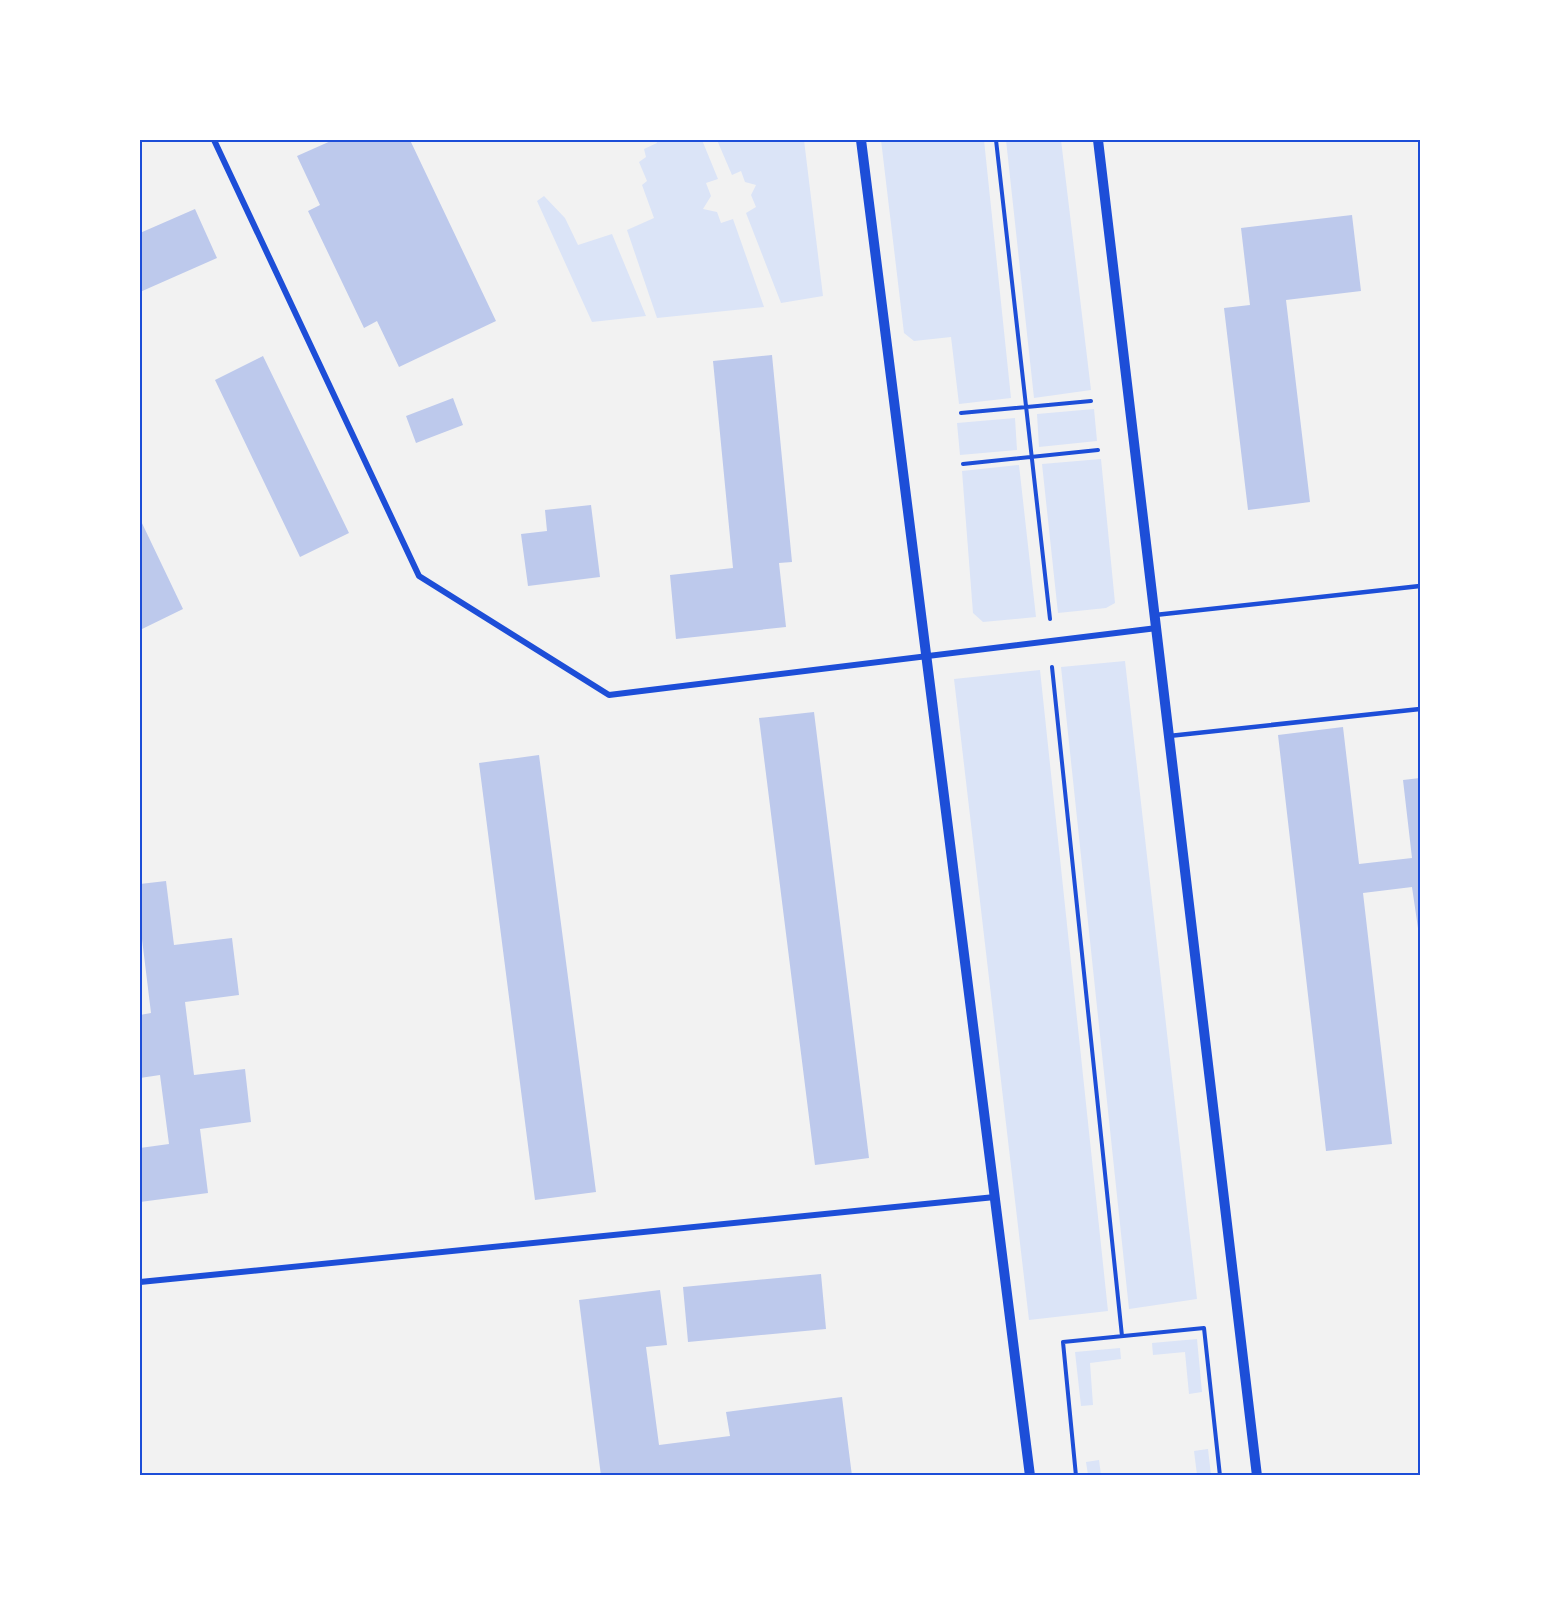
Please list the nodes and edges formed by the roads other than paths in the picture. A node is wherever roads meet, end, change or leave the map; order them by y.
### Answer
1 (214, 140) edge
2 (861, 140) edge
3 (1098, 140) edge
4 (1420, 586) edge
5 (1155, 615) junction
6 (1157, 628) junction
7 (927, 655) junction
8 (1420, 710) edge
9 (1169, 736) junction
10 (996, 1197) junction
11 (140, 1282) edge
12 (1030, 1476) edge
13 (1257, 1476) edge

1 - 7 street
2 - 7 street
3 - 5 street
4 - 5 lane
5 - 6 street
6 - 7 street
6 - 9 street
7 - 10 street
8 - 9 lane
9 - 13 street
10 - 11 street
10 - 12 street

